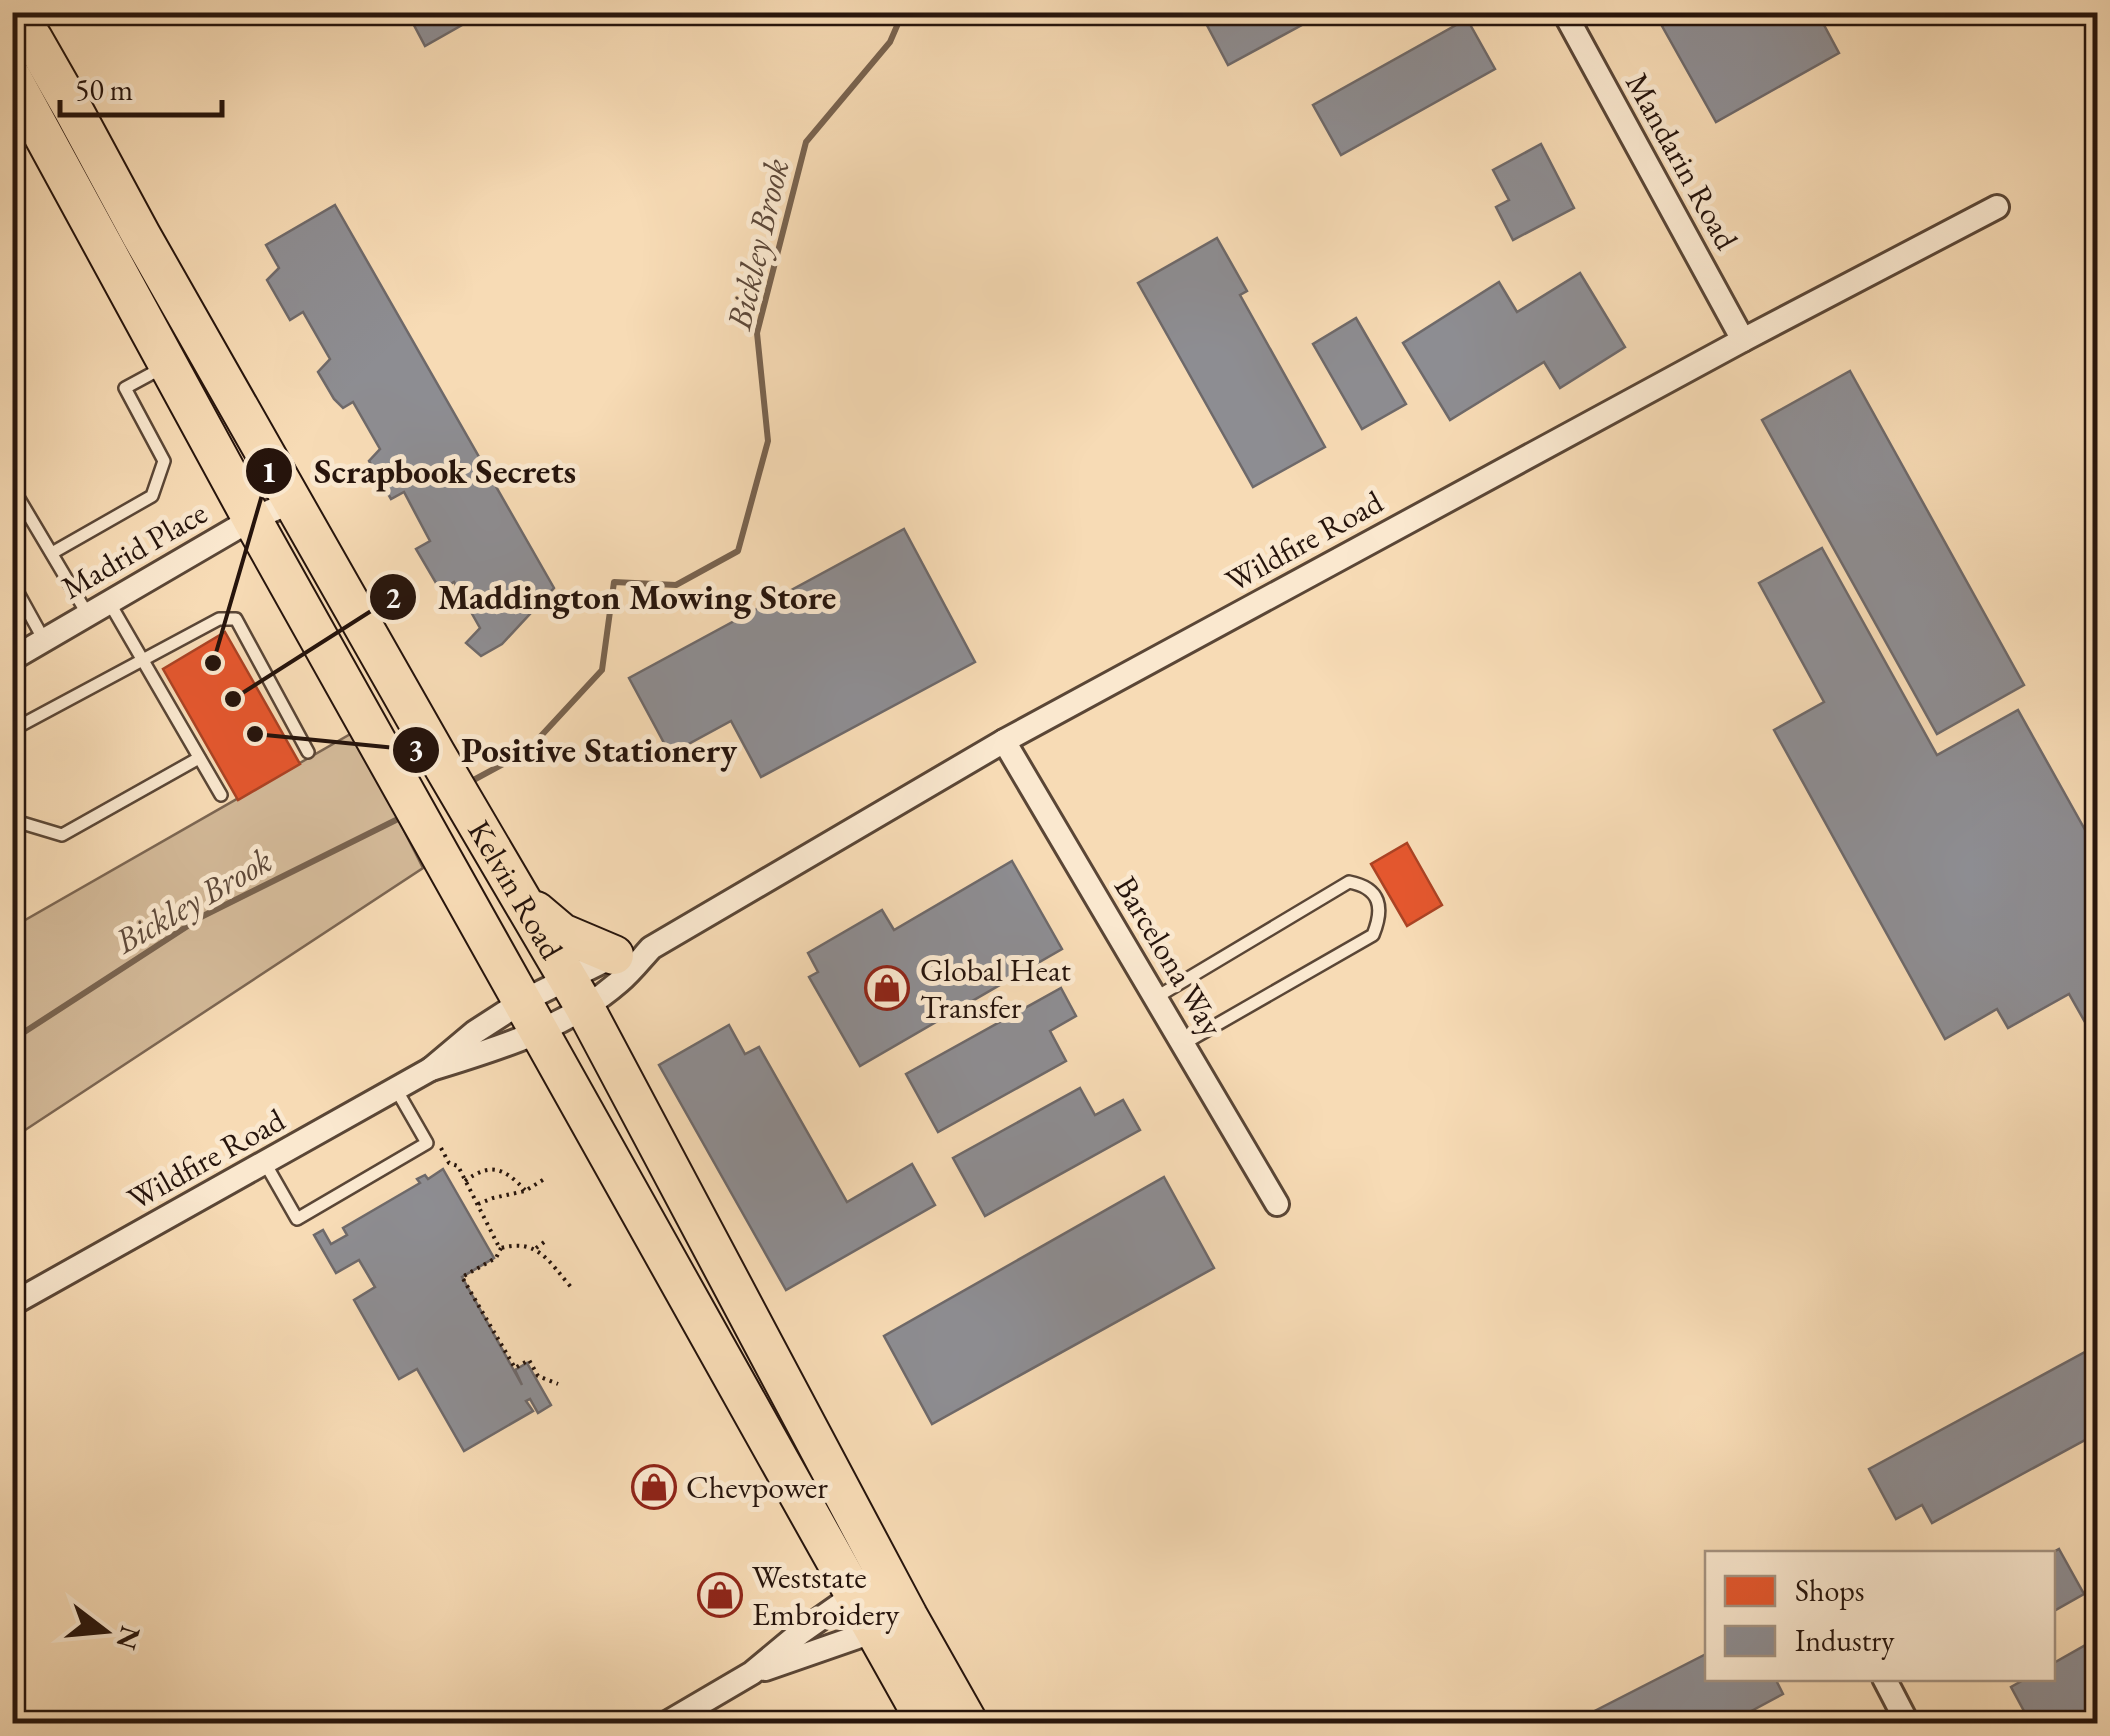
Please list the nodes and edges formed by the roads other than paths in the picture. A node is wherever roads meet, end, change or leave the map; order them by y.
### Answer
1 (16, 12) edge
2 (1564, 12) edge
3 (14, 83) edge
4 (1996, 207) dead end
5 (125, 244) junction
6 (1743, 340) junction
7 (168, 365) junction
8 (12, 487) edge
9 (292, 502) junction
10 (252, 519) junction
11 (52, 553) junction
12 (12, 582) edge
13 (110, 602) junction
14 (88, 615) junction
15 (44, 640) junction
16 (12, 659) edge
17 (143, 660) junction
18 (12, 730) edge
19 (1004, 741) junction
20 (308, 752) dead end
21 (200, 758) junction
22 (221, 795) dead end
23 (12, 820) edge
24 (522, 900) junction
25 (651, 948) junction
26 (614, 955) junction
27 (576, 993) junction
28 (1155, 998) junction
29 (532, 1016) junction
30 (1182, 1044) junction
31 (431, 1069) junction
32 (396, 1089) junction
33 (265, 1163) junction
34 (1277, 1204) dead end
35 (12, 1304) edge
36 (871, 1584) junction
37 (893, 1624) junction
38 (752, 1674) junction
39 (1886, 1681) edge
40 (665, 1724) edge
41 (928, 1724) edge
42 (969, 1724) edge
43 (1908, 1724) edge

1 - 5 main road, Kelvin Road
2 - 6 street, Mandarin Road
3 - 5 main road, Kelvin Road
4 - 6 street, Wildfire Road
5 - 7 main road, Kelvin Road
5 - 9 main road, Kelvin Road
6 - 19 street, Wildfire Road
7 - 10 main road, Kelvin Road
7 - 11 lane
8 - 11 lane
9 - 10 street, Madrid Place
9 - 24 main road, Kelvin Road
10 - 13 street, Madrid Place
10 - 29 main road, Kelvin Road
11 - 14 lane
12 - 15 lane
13 - 14 street, Madrid Place
13 - 17 lane
14 - 15 street, Madrid Place
15 - 16 street, Madrid Place
17 - 18 lane
17 - 20 lane
17 - 21 lane
19 - 25 street, Wildfire Road
19 - 28 street, Barcelona Way
21 - 22 lane
21 - 23 lane
24 - 26 main road
24 - 27 main road, Kelvin Road
25 - 26 street, Wildfire Road
25 - 27 street, Wildfire Road
26 - 27 street, Wildfire Road
27 - 29 street, Wildfire Road
27 - 29 street, Wildfire Road
27 - 36 main road, Kelvin Road
28 - 30 street, Barcelona Way
28 - 30 lane
29 - 31 street, Wildfire Road
29 - 31 street, Wildfire Road
29 - 36 main road, Kelvin Road
30 - 34 street, Barcelona Way
31 - 32 street, Wildfire Road
32 - 33 street, Wildfire Road
32 - 33 lane
33 - 35 street, Wildfire Road
36 - 37 main road, Kelvin Road
36 - 38 street
37 - 38 street
37 - 41 main road, Kelvin Road
37 - 42 main road, Kelvin Road
38 - 40 street
39 - 43 street

